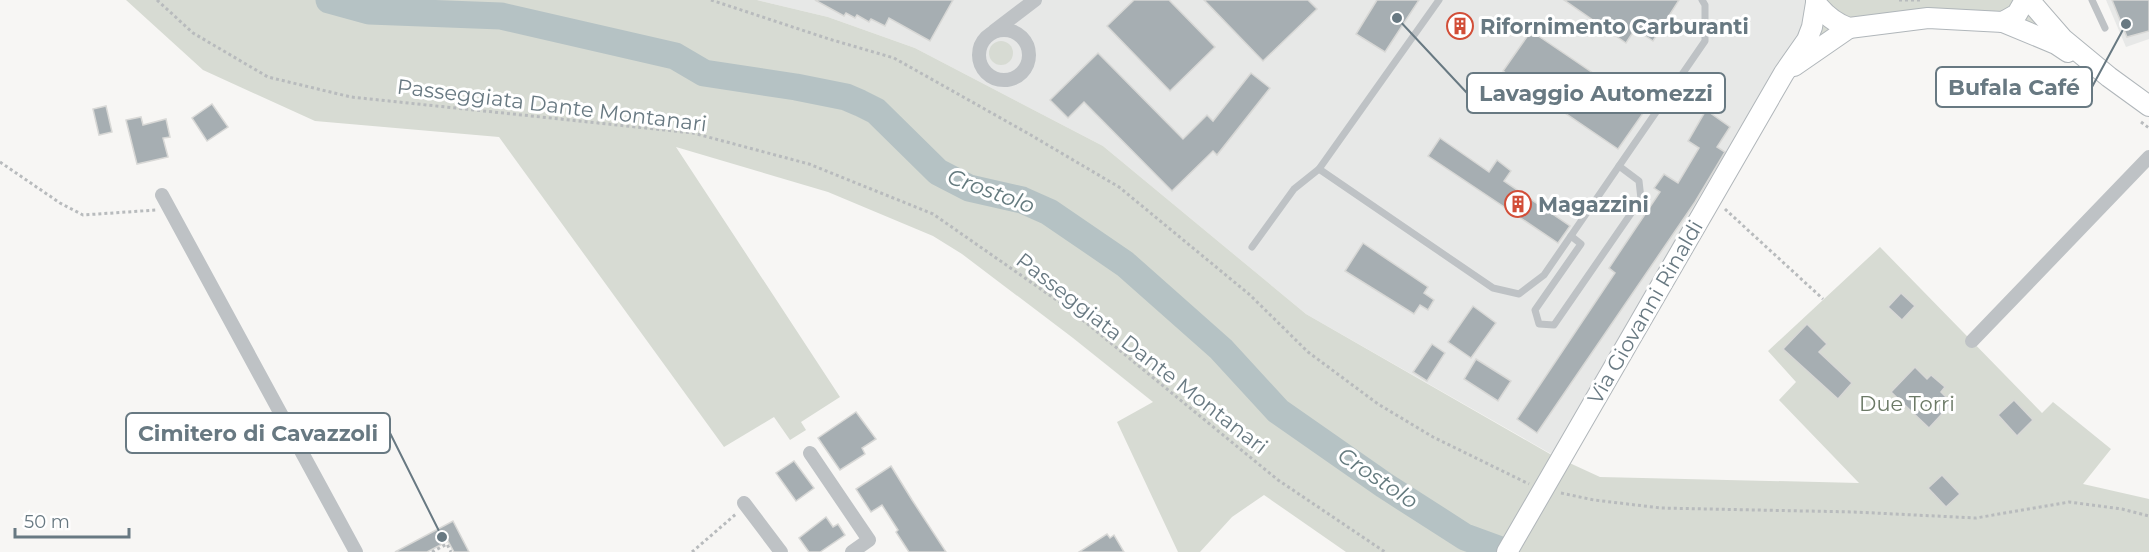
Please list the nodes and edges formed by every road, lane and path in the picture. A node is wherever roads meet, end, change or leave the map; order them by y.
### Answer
1 (157, 0) edge
2 (711, 0) edge
3 (1439, 0) edge
4 (1702, 0) edge
5 (1899, 0) edge
6 (1920, 0) edge
7 (2027, 0) edge
8 (2092, 0) edge
9 (1816, 2) edge
10 (1029, 4) edge
11 (2003, 22) junction
12 (1849, 28) junction
13 (2105, 28) dead end
14 (987, 36) junction
15 (1022, 38) junction
16 (2064, 67) dead end
17 (1784, 73) junction
18 (2101, 82) junction
19 (2144, 114) edge
20 (2149, 128) edge
21 (2149, 157) edge
22 (0, 162) edge
23 (1620, 166) junction
24 (1320, 169) junction
25 (162, 195) dead end
26 (1712, 197) junction
27 (170, 209) junction
28 (1571, 236) junction
29 (1252, 247) dead end
30 (1823, 299) dead end
31 (1972, 341) dead end
32 (810, 453) dead end
33 (1543, 489) junction
34 (740, 508) joint
35 (2149, 516) edge
36 (873, 546) edge
37 (356, 552) edge
38 (432, 552) edge
39 (451, 552) edge
40 (692, 552) edge
41 (781, 552) edge
42 (852, 552) edge
43 (1385, 552) edge
44 (1507, 552) edge

1 - 43 path, Passeggiata Dante Montanari
2 - 33 path
3 - 24 lane
4 - 23 lane
5 - 6 path
7 - 11 street
7 - 18 street
8 - 13 lane
9 - 12 street
9 - 17 street, Via Giovanni Rinaldi
10 - 14 street
10 - 15 street
11 - 12 street
11 - 18 street
12 - 17 street, Via Giovanni Rinaldi
14 - 15 street
14 - 15 street
16 - 18 path
17 - 26 street, Via Giovanni Rinaldi
18 - 19 street
19 - 20 path
21 - 31 street
22 - 27 path
23 - 28 lane
23 - 28 lane
24 - 28 lane
24 - 29 lane
25 - 27 street
26 - 30 path
26 - 33 street, Via Giovanni Rinaldi
27 - 37 street
32 - 36 street
33 - 35 path
33 - 44 street, Via Giovanni Rinaldi
34 - 40 path
34 - 41 street
36 - 42 street
38 - 39 path

